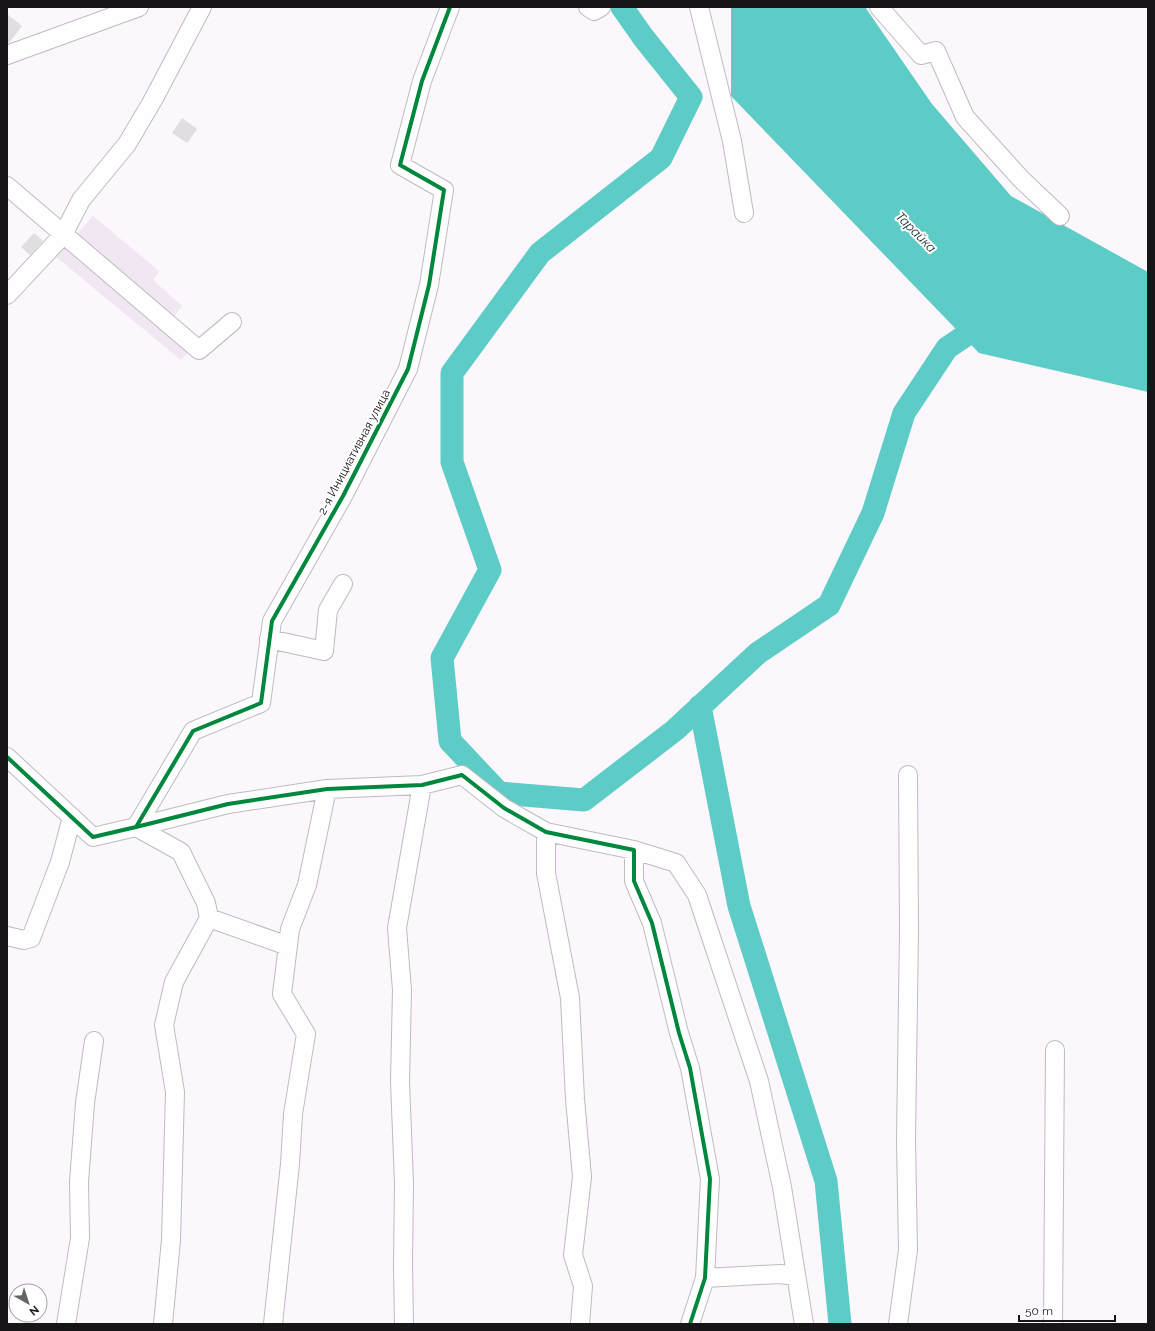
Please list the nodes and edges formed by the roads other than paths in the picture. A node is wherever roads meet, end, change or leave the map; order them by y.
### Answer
1 (139, 7) edge
2 (202, 7) edge
3 (450, 7) edge
4 (699, 7) edge
5 (879, 7) edge
6 (7, 55) edge
7 (7, 186) edge
8 (744, 213) dead end
9 (1060, 216) dead end
10 (63, 235) junction
11 (7, 295) edge
12 (232, 322) dead end
13 (343, 584) dead end
14 (270, 639) junction
15 (7, 757) edge
16 (908, 775) dead end
17 (422, 785) junction
18 (327, 789) junction
19 (72, 817) junction
20 (136, 827) junction
21 (546, 832) junction
22 (634, 850) junction
23 (209, 918) junction
24 (7, 936) edge
25 (288, 946) junction
26 (94, 1041) dead end
27 (1055, 1050) dead end
28 (795, 1276) junction
29 (705, 1278) junction
30 (66, 1324) edge
31 (163, 1324) edge
32 (273, 1324) edge
33 (404, 1324) edge
34 (580, 1324) edge
35 (690, 1324) edge
36 (804, 1324) edge
37 (898, 1324) edge
38 (1052, 1324) edge

1 - 6 street
2 - 10 street
3 - 14 street, 2-я Инициативная улица
4 - 8 street
5 - 9 street
7 - 10 street
10 - 11 street
10 - 12 street
13 - 14 street
14 - 20 street, 2-я Инициативная улица
15 - 19 street
16 - 37 street
17 - 18 street
17 - 21 street
17 - 33 street
18 - 20 street
18 - 25 street
19 - 20 street
19 - 24 street
20 - 23 street
21 - 22 street
21 - 34 street
22 - 28 street
22 - 29 street
23 - 25 street
23 - 31 street
25 - 32 street
26 - 30 street
27 - 38 street
28 - 29 street
28 - 36 street
29 - 35 street

